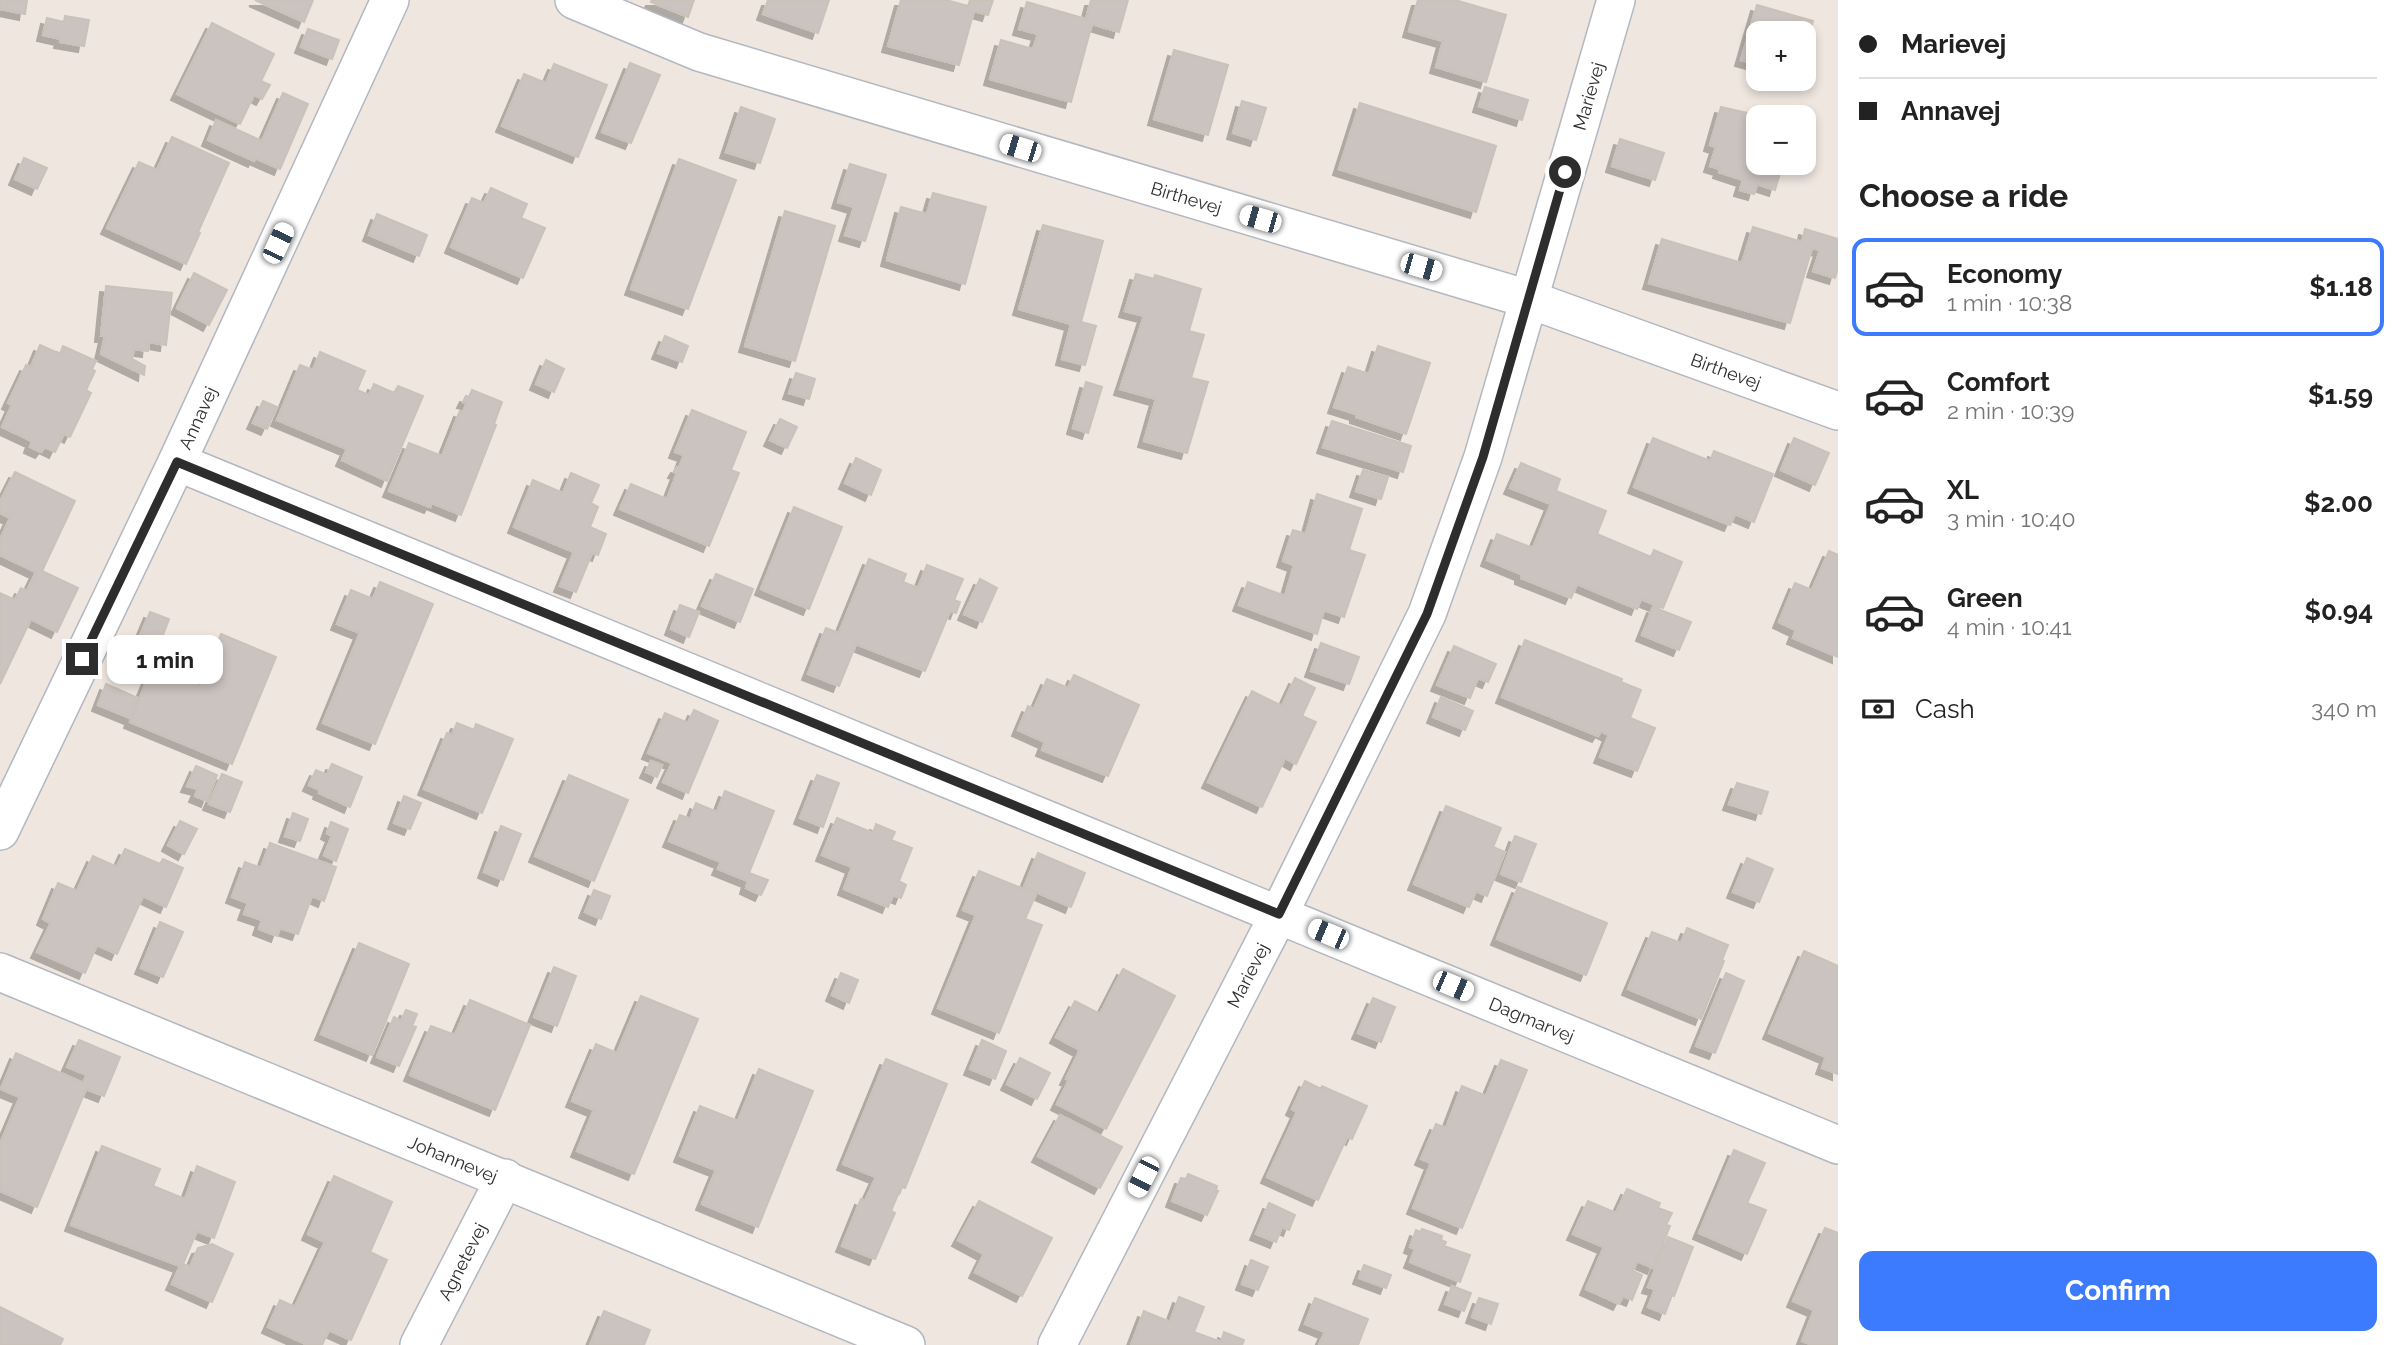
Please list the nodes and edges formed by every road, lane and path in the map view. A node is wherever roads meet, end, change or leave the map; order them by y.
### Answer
1 (390, 0) edge
2 (575, 0) edge
3 (1616, 0) edge
4 (1528, 299) junction
5 (1838, 411) edge
6 (177, 462) junction
7 (0, 831) edge
8 (1279, 914) junction
9 (0, 972) edge
10 (1838, 1145) edge
11 (505, 1178) junction
12 (419, 1345) edge
13 (906, 1345) edge
14 (1056, 1345) edge

1 - 6 street, Annavej
2 - 4 street, Birthevej
3 - 4 street, Marievej
4 - 5 street, Birthevej
4 - 8 street, Marievej
6 - 7 street, Annavej
6 - 8 street, Dagmarvej
8 - 10 street, Dagmarvej
8 - 14 street, Marievej
9 - 11 street, Johannevej
11 - 12 street, Agnetevej
11 - 13 street, Johannevej

